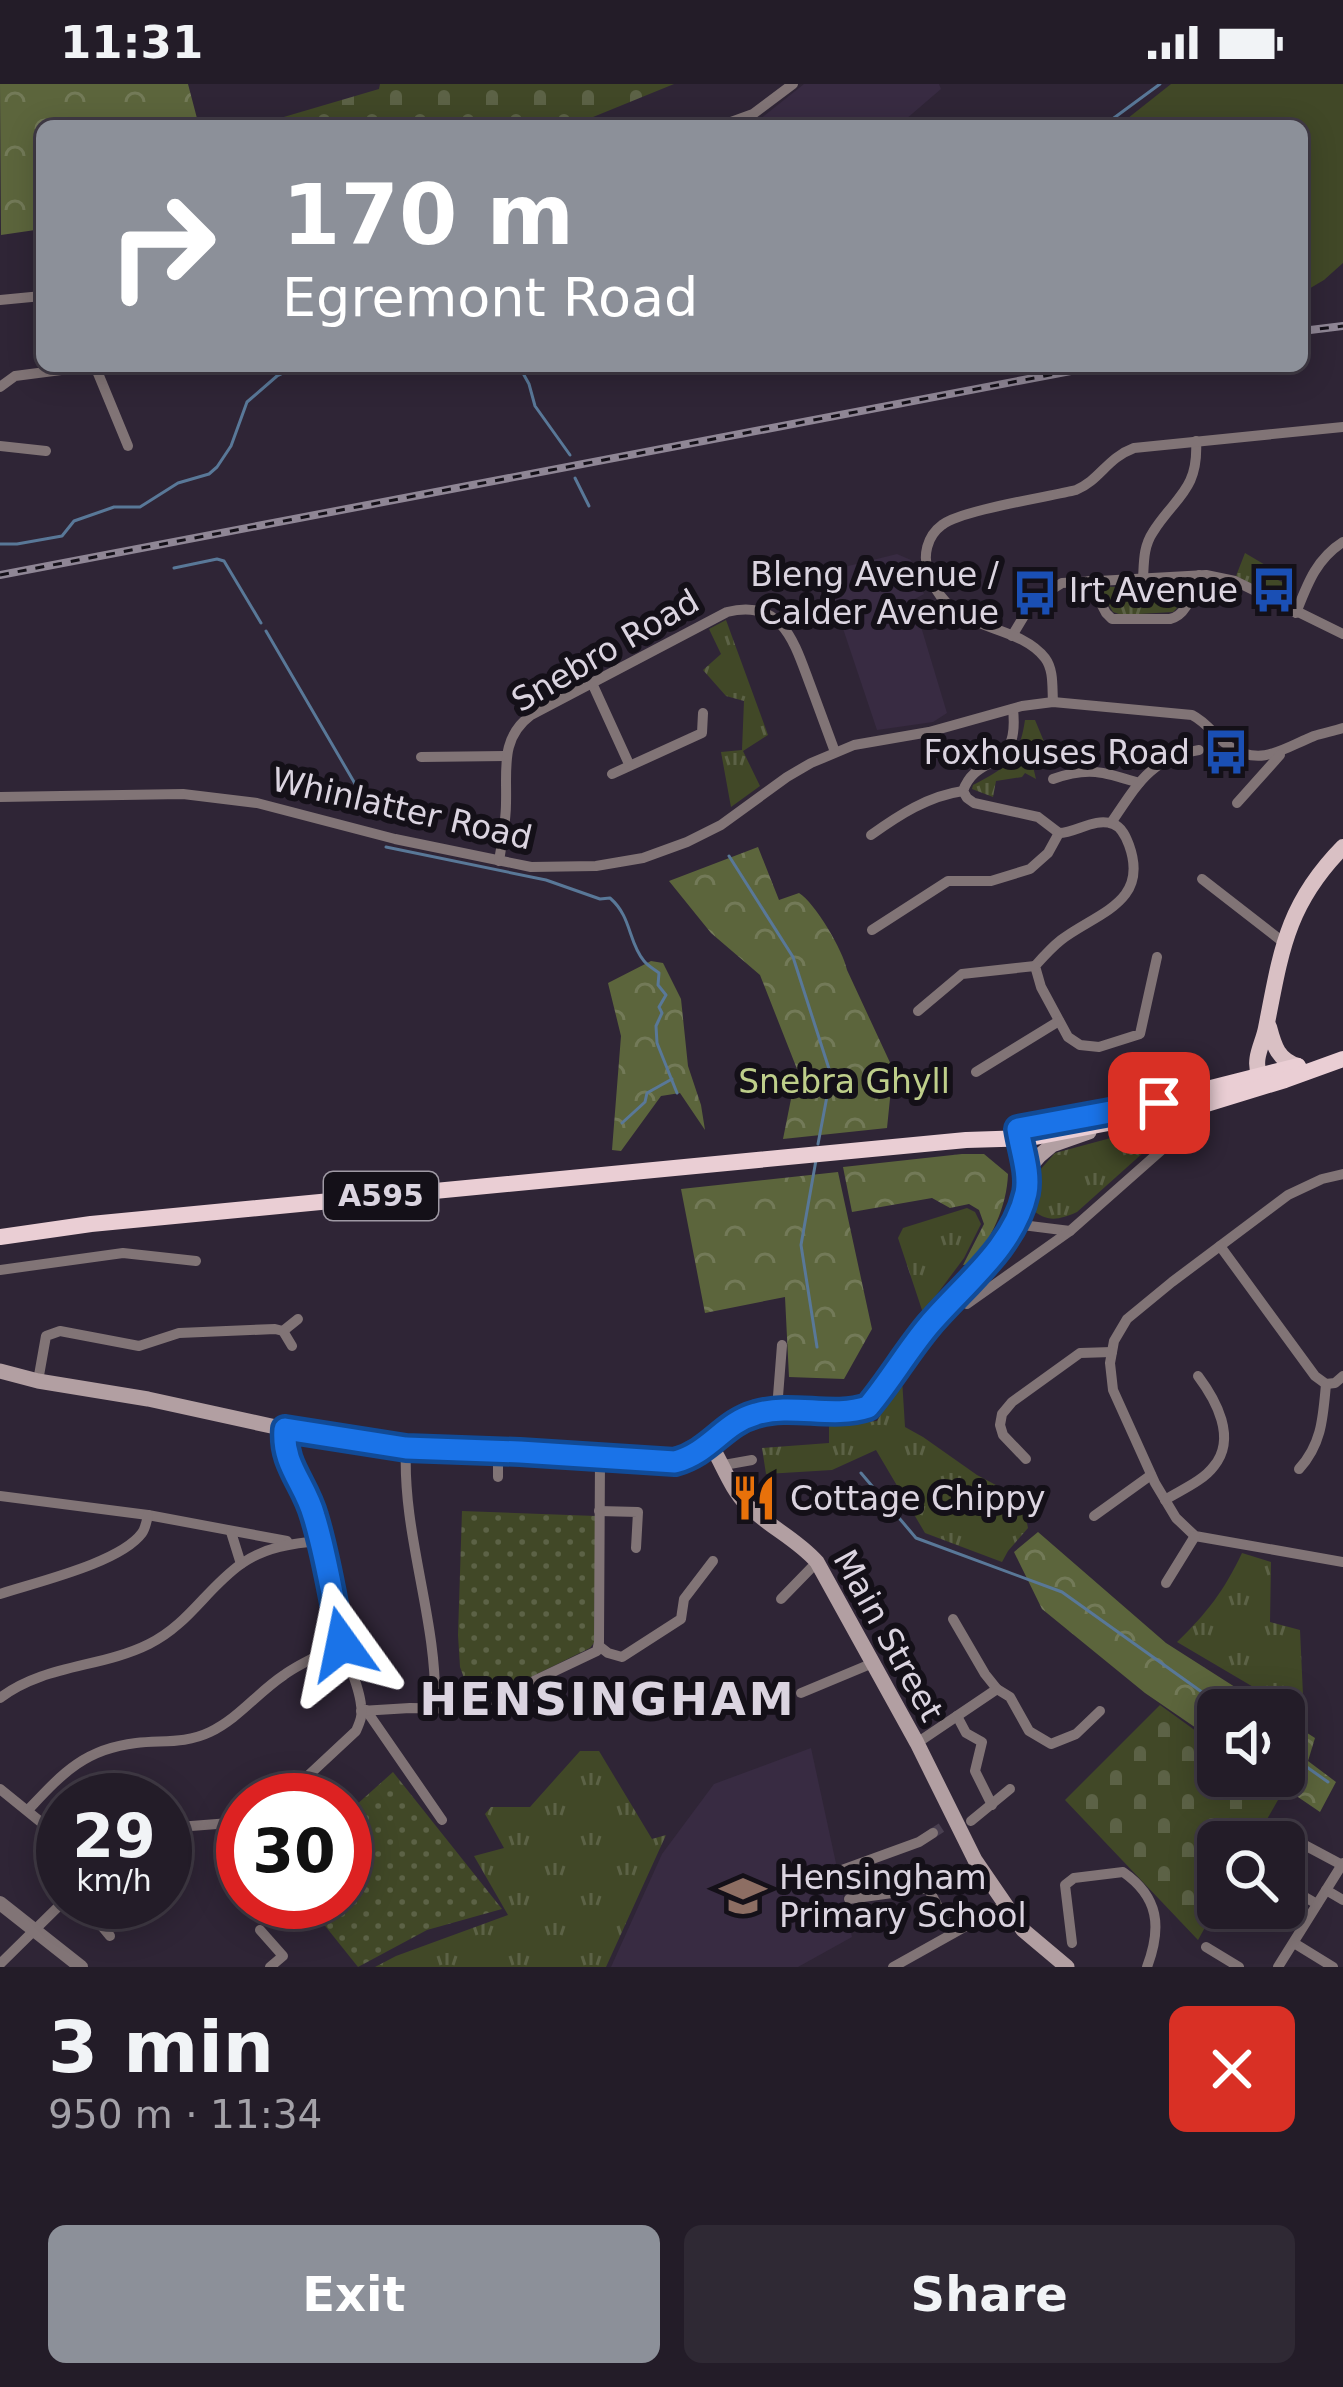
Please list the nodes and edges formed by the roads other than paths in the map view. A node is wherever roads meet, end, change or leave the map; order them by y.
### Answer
1 (793, 84) edge
2 (737, 120) edge
3 (36, 297) edge
4 (0, 300) edge
5 (47, 372) edge
6 (97, 372) edge
7 (15, 376) junction
8 (0, 377) edge
9 (0, 387) edge
10 (1343, 427) edge
11 (1196, 441) junction
12 (0, 446) edge
13 (128, 446) dead end
14 (46, 451) dead end
15 (1343, 542) edge
16 (1199, 575) junction
17 (1143, 579) junction
18 (1089, 581) junction
19 (1296, 613) junction
20 (1343, 634) edge
21 (1012, 636) junction
22 (592, 683) junction
23 (1052, 702) junction
24 (1013, 709) junction
25 (704, 712) dead end
26 (1343, 728) edge
27 (1199, 750) dead end
28 (835, 752) junction
29 (1282, 753) junction
30 (506, 756) junction
31 (421, 758) dead end
32 (629, 764) junction
33 (612, 774) dead end
34 (1053, 779) dead end
35 (1139, 783) junction
36 (963, 790) junction
37 (0, 797) edge
38 (1237, 803) dead end
39 (1111, 823) junction
40 (1059, 833) junction
41 (871, 835) dead end
42 (1343, 847) edge
43 (499, 861) junction
44 (1202, 879) dead end
45 (882, 928) dead end
46 (1283, 942) junction
47 (1157, 957) dead end
48 (1035, 966) junction
49 (918, 1011) dead end
50 (1059, 1021) junction
51 (1266, 1028) junction
52 (1343, 1057) edge
53 (1298, 1066) junction
54 (976, 1072) dead end
55 (1260, 1077) junction
56 (1111, 1124) junction
57 (1198, 1130) dead end
58 (1023, 1135) junction
59 (1034, 1163) junction
60 (1343, 1174) edge
61 (1028, 1183) junction
62 (1014, 1224) junction
63 (1070, 1231) junction
64 (0, 1237) edge
65 (1220, 1246) junction
66 (196, 1261) dead end
67 (0, 1270) edge
68 (967, 1304) dead end
69 (298, 1319) dead end
70 (283, 1331) junction
71 (782, 1345) dead end
72 (292, 1346) dead end
73 (1112, 1352) junction
74 (0, 1371) edge
75 (1198, 1376) dead end
76 (1343, 1376) edge
77 (38, 1381) junction
78 (1326, 1384) junction
79 (777, 1409) junction
80 (285, 1429) junction
81 (711, 1445) junction
82 (406, 1448) junction
83 (498, 1452) junction
84 (600, 1458) junction
85 (1027, 1459) dead end
86 (752, 1460) dead end
87 (724, 1465) junction
88 (1299, 1469) dead end
89 (1151, 1475) junction
90 (498, 1477) dead end
91 (0, 1496) edge
92 (1165, 1500) junction
93 (599, 1511) junction
94 (148, 1515) junction
95 (1094, 1516) dead end
96 (231, 1532) junction
97 (1195, 1536) junction
98 (321, 1541) junction
99 (295, 1543) junction
100 (636, 1548) dead end
101 (693, 1558) dead end
102 (817, 1562) junction
103 (1343, 1562) edge
104 (241, 1564) junction
105 (1166, 1583) dead end
106 (0, 1594) edge
107 (781, 1599) dead end
108 (953, 1619) dead end
109 (342, 1644) junction
110 (599, 1644) junction
111 (873, 1663) junction
112 (998, 1689) junction
113 (801, 1693) dead end
114 (0, 1698) edge
115 (435, 1708) junction
116 (364, 1710) junction
117 (1100, 1711) dead end
118 (957, 1716) junction
119 (917, 1743) junction
120 (311, 1773) edge
121 (0, 1789) edge
122 (1010, 1789) dead end
123 (992, 1804) junction
124 (28, 1810) junction
125 (36, 1817) edge
126 (442, 1820) dead end
127 (950, 1825) junction
128 (1305, 1842) edge
129 (1343, 1864) edge
130 (842, 1870) dead end
131 (1326, 1890) junction
132 (1305, 1897) edge
133 (849, 1899) dead end
134 (1343, 1900) edge
135 (0, 1903) edge
136 (1317, 1904) junction
137 (1004, 1905) junction
138 (36, 1926) edge
139 (33, 1929) junction
140 (104, 1929) edge
141 (260, 1930) dead end
142 (952, 1933) junction
143 (110, 1936) dead end
144 (1294, 1942) junction
145 (1072, 1943) dead end
146 (1207, 1946) dead end
147 (0, 1964) edge
148 (81, 1967) edge
149 (270, 1967) edge
150 (893, 1967) edge
151 (1067, 1967) edge
152 (1147, 1967) edge
153 (1239, 1967) edge
154 (1278, 1967) edge
155 (1333, 1967) edge

1 - 2 street
3 - 4 street
5 - 7 street
6 - 13 street
7 - 8 street
7 - 9 street
10 - 11 street
11 - 17 street
11 - 21 street
12 - 14 street
15 - 19 street
16 - 17 street
16 - 18 street
16 - 19 street
17 - 18 street
18 - 21 street
19 - 20 street
21 - 23 street
22 - 28 street, Snebro Road
22 - 30 street, Snebro Road
22 - 32 street
23 - 24 street, Whinlatter Road
23 - 29 street, Whinlatter Road
24 - 28 street, Whinlatter Road
24 - 36 street
25 - 32 street
26 - 29 street
27 - 35 street
28 - 43 street, Whinlatter Road
29 - 38 street
30 - 31 street
30 - 43 street, Snebro Road
32 - 33 street
34 - 35 street
35 - 39 street
36 - 40 street
36 - 41 street
37 - 43 street, Whinlatter Road
39 - 40 street
39 - 48 street
40 - 45 street
42 - 46 main road
44 - 46 street
46 - 51 main road
47 - 50 street
48 - 49 street
48 - 50 street
50 - 54 street
51 - 53 main road
51 - 55 main road
52 - 53 highway, A595
52 - 55 highway, A595
53 - 55 highway, A595
55 - 56 highway, A595
55 - 58 highway, A595
56 - 58 highway, A595
56 - 59 main road
57 - 63 street
58 - 59 main road
58 - 61 main road
58 - 64 highway, A595
59 - 61 main road
60 - 65 street
61 - 62 main road
62 - 63 street
62 - 79 main road
63 - 68 street
65 - 73 street
65 - 78 street
66 - 67 street
69 - 70 street
70 - 72 street
70 - 77 street
71 - 79 street
73 - 85 street
73 - 89 street
74 - 77 main road
75 - 92 street
76 - 78 street
77 - 80 main road
78 - 88 street
79 - 81 main road
80 - 82 main road
80 - 98 street
81 - 84 main road
81 - 87 main road, Main Street
82 - 83 main road
82 - 115 street
83 - 84 main road
83 - 90 street
84 - 93 street
86 - 87 street
87 - 102 main road, Main Street
89 - 92 street
89 - 95 street
91 - 94 street
92 - 97 street
93 - 100 street
93 - 110 street
94 - 96 street
94 - 106 street
96 - 99 street
96 - 104 street
97 - 103 street
97 - 105 street
98 - 99 street
98 - 109 street
99 - 104 street
101 - 110 street
102 - 107 street
102 - 111 main road, Main Street
104 - 114 street
108 - 112 street
109 - 116 street
109 - 124 street
110 - 115 street
111 - 113 street
111 - 119 main road, Main Street
112 - 117 street
112 - 118 street
115 - 116 street
116 - 120 street
116 - 126 street
118 - 119 street
118 - 123 street
119 - 127 main road, Main Street
121 - 124 street
122 - 123 street
123 - 127 street
124 - 125 street
127 - 130 street
127 - 137 main road, Main Street
128 - 129 street
129 - 131 street
131 - 134 street
131 - 136 street
132 - 136 street
133 - 142 street
135 - 139 street
136 - 144 street
137 - 142 street
137 - 151 main road, Main Street
138 - 139 street
139 - 147 street
139 - 148 street
140 - 143 street
141 - 149 street
142 - 150 street
144 - 154 street
144 - 155 street
145 - 152 street
146 - 153 street

